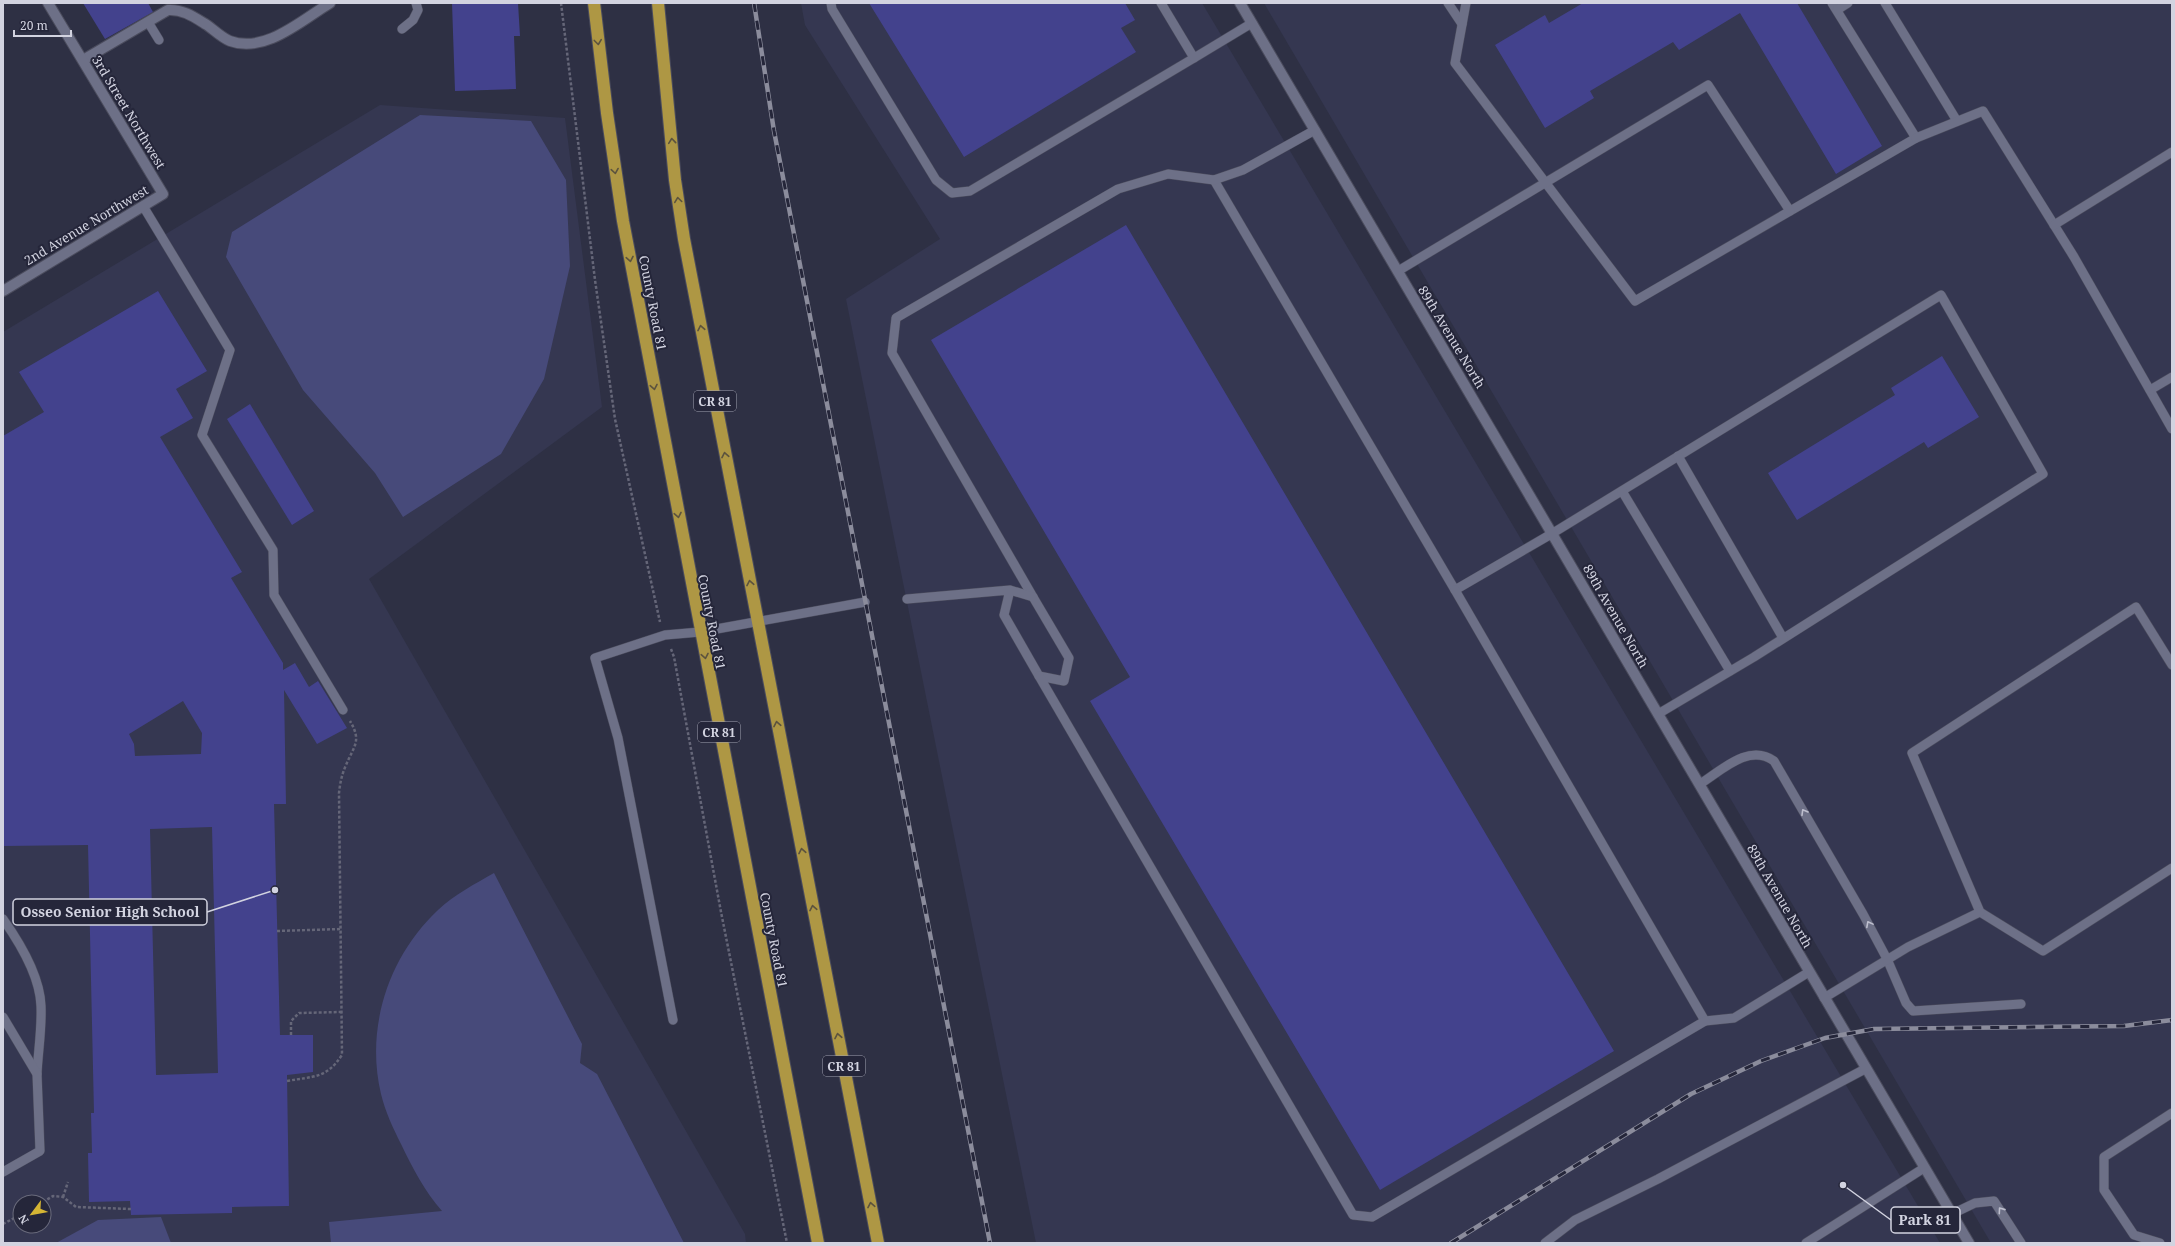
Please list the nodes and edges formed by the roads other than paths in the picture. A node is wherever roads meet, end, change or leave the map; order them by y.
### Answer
1 (48, 3) edge
2 (330, 3) edge
3 (416, 3) edge
4 (594, 3) edge
5 (658, 3) edge
6 (831, 3) edge
7 (1161, 3) edge
8 (1240, 3) edge
9 (1448, 3) edge
10 (1466, 3) edge
11 (1848, 3) edge
12 (1885, 3) edge
13 (1835, 6) edge
14 (148, 22) junction
15 (1252, 23) junction
16 (1462, 24) junction
17 (402, 29) dead end
18 (159, 40) dead end
19 (1194, 58) junction
20 (83, 60) junction
21 (1957, 121) junction
22 (1315, 130) junction
23 (1916, 138) junction
24 (2172, 152) edge
25 (1214, 180) junction
26 (1545, 183) junction
27 (163, 194) joint
28 (143, 206) junction
29 (1790, 211) junction
30 (2054, 225) junction
31 (1398, 271) junction
32 (3, 291) edge
33 (2172, 377) edge
34 (2150, 390) junction
35 (2172, 429) edge
36 (1678, 456) junction
37 (1622, 491) junction
38 (1553, 533) junction
39 (1010, 590) junction
40 (1455, 590) junction
41 (1033, 597) junction
42 (907, 599) dead end
43 (865, 602) dead end
44 (757, 621) junction
45 (700, 632) junction
46 (1783, 638) junction
47 (2172, 665) edge
48 (1730, 671) junction
49 (1039, 676) junction
50 (343, 710) road end
51 (1658, 714) junction
52 (1700, 784) junction
53 (2172, 868) edge
54 (1980, 912) junction
55 (3, 919) edge
56 (1887, 959) junction
57 (1809, 972) junction
58 (1824, 998) junction
59 (2021, 1004) dead end
60 (3, 1017) edge
61 (673, 1020) dead end
62 (1705, 1021) junction
63 (1865, 1069) junction
64 (37, 1074) junction
65 (2172, 1113) edge
66 (1924, 1168) junction
67 (3, 1172) edge
68 (1952, 1214) junction
69 (818, 1243) edge
70 (878, 1243) edge
71 (1545, 1243) edge
72 (1806, 1243) edge
73 (1969, 1243) edge
74 (2021, 1243) edge
75 (2160, 1243) edge

1 - 20 street, 3rd Street Northwest
2 - 14 street
3 - 17 lane
4 -> 45 highway, County Road 81 / CR 81
44 -> 5 highway, CR 81
6 - 19 lane
7 - 19 lane
8 - 15 street, 89th Avenue North
9 - 16 lane
10 - 16 lane
11 - 13 lane
12 - 21 lane
13 - 23 lane
14 - 18 lane
14 - 20 street
15 - 19 lane
15 - 22 street, 89th Avenue North
16 - 26 lane
20 - 27 street, 3rd Street Northwest
21 - 23 lane
21 - 30 lane
22 - 25 lane
22 - 31 street, 89th Avenue North
23 - 29 lane
24 - 30 lane
25 - 40 lane
25 - 41 lane
26 - 29 lane
26 - 29 lane
26 - 31 lane
27 - 28 street, 2nd Avenue Northwest
28 - 32 street, 2nd Avenue Northwest
28 - 50 lane
30 - 34 lane
31 - 38 street, 89th Avenue North
33 - 34 lane
34 - 35 lane
36 - 37 lane
36 - 46 lane
36 - 46 lane
37 - 38 lane
37 - 48 lane
38 - 40 lane
38 - 51 street, 89th Avenue North
39 - 41 lane
39 - 42 lane
39 - 49 lane
40 - 62 lane
41 - 49 lane
43 - 44 lane
44 - 45 lane
70 -> 44 highway, CR 81
45 - 61 lane
45 -> 69 highway, County Road 81 / CR 81
46 - 48 lane
47 - 54 lane
48 - 51 lane
49 - 62 lane
51 - 52 street, 89th Avenue North
56 -> 52 lane
52 - 57 street, 89th Avenue North
53 - 54 lane
54 - 56 lane
55 - 64 lane
56 - 58 lane
56 - 59 lane
57 - 58 street, 89th Avenue North
57 - 62 lane
58 - 63 street, 89th Avenue North
60 - 64 lane
63 - 66 street, 89th Avenue North
63 - 71 lane
64 - 67 lane
65 - 75 lane
66 - 68 street, 89th Avenue North
66 - 72 lane
68 - 73 street, 89th Avenue North
74 -> 68 lane

